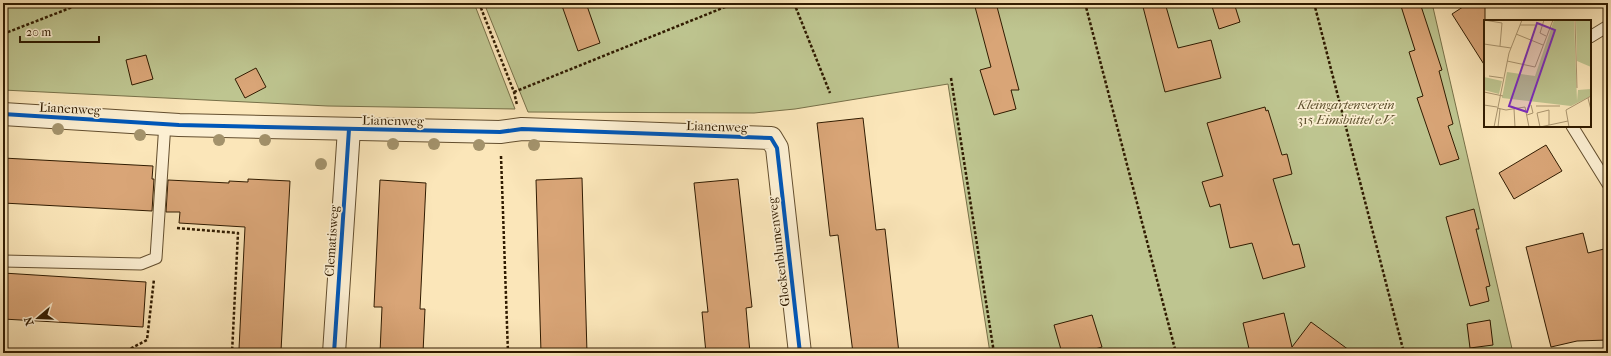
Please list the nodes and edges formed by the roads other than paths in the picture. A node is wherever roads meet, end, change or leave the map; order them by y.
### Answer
1 (1608, 26) edge
2 (1591, 35) edge
3 (3, 114) edge
4 (164, 123) junction
5 (1573, 127) edge
6 (349, 129) junction
7 (776, 148) joint
8 (1608, 184) edge
9 (3, 261) edge
10 (334, 353) edge
11 (800, 353) edge

1 - 2 lane
3 - 4 street, Lianenweg
4 - 6 street, Lianenweg
4 - 9 lane
5 - 8 lane
6 - 7 street, Lianenweg
6 - 10 street, Clematisweg
7 - 11 street, Glockenblumenweg

